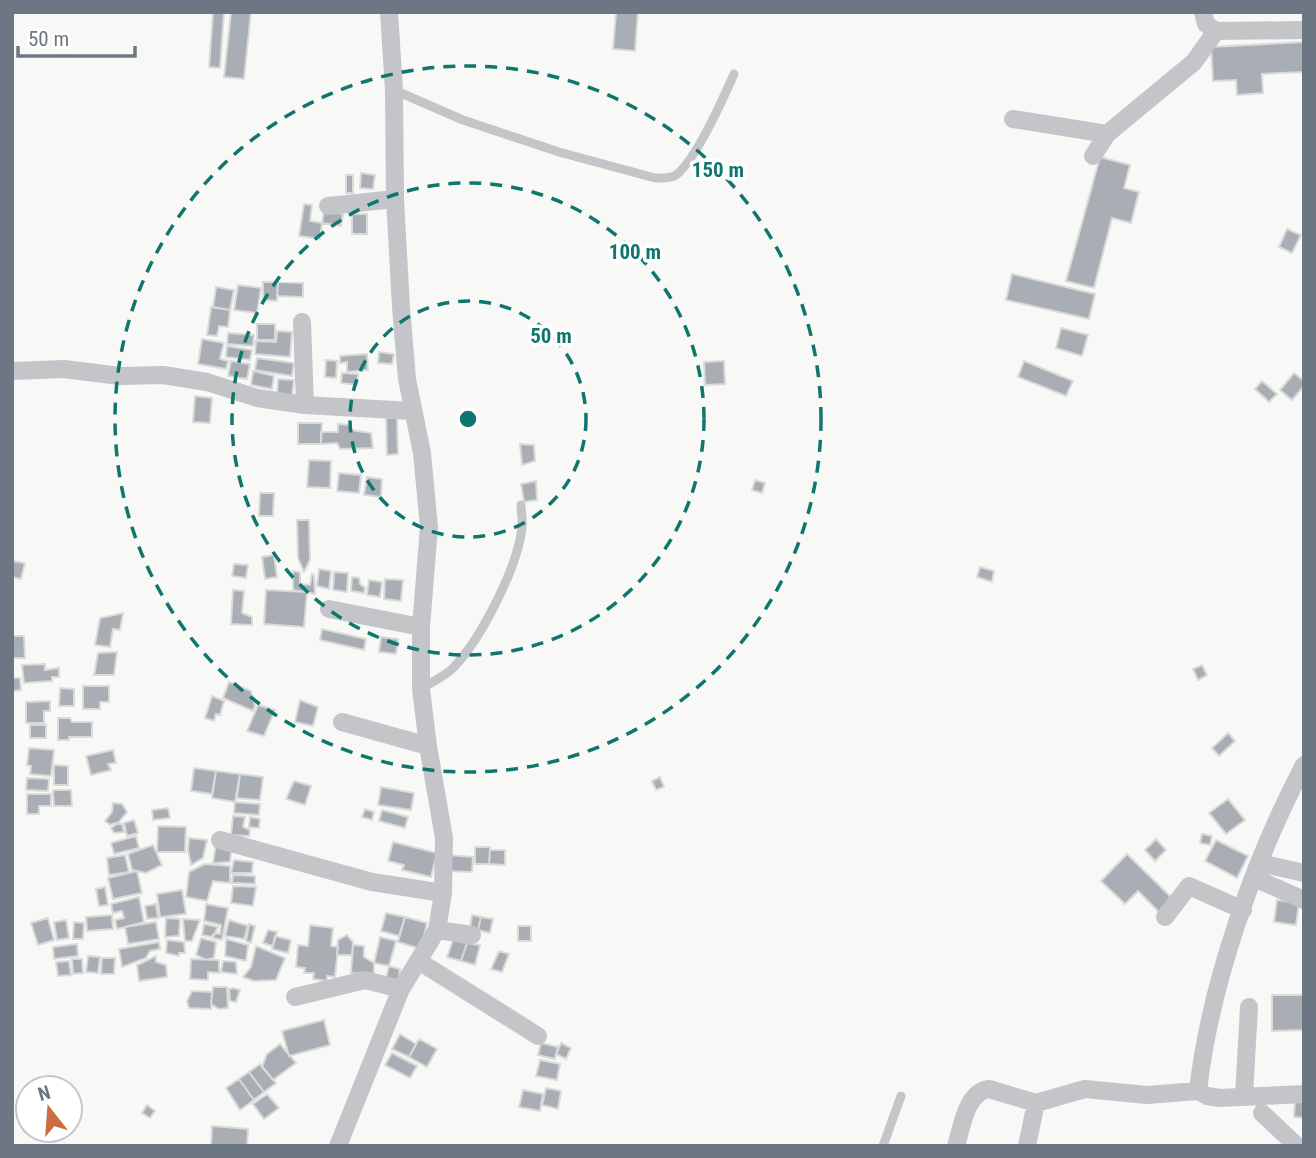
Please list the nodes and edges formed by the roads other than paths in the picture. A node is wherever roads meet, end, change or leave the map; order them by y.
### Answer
1 (389, 12) edge
2 (1203, 12) edge
3 (1304, 30) edge
4 (1216, 31) junction
5 (734, 74) dead end
6 (394, 90) junction
7 (1013, 119) dead end
8 (1107, 134) junction
9 (1093, 156) dead end
10 (395, 199) junction
11 (328, 206) dead end
12 (302, 322) dead end
13 (12, 371) edge
14 (305, 405) junction
15 (412, 411) junction
16 (520, 505) dead end
17 (329, 608) dead end
18 (422, 627) junction
19 (421, 689) junction
20 (342, 722) dead end
21 (428, 746) junction
22 (1304, 765) edge
23 (220, 840) dead end
24 (1257, 870) junction
25 (1304, 873) edge
26 (443, 893) junction
27 (1304, 900) edge
28 (1243, 910) junction
29 (1165, 917) dead end
30 (437, 930) junction
31 (472, 935) dead end
32 (420, 962) junction
33 (401, 989) junction
34 (295, 997) dead end
35 (1249, 1007) dead end
36 (538, 1036) dead end
37 (1198, 1091) junction
38 (1304, 1094) edge
39 (901, 1096) dead end
40 (1244, 1096) junction
41 (1036, 1103) junction
42 (1262, 1113) dead end
43 (338, 1146) edge
44 (883, 1146) edge
45 (956, 1146) edge
46 (1027, 1146) edge
47 (1297, 1146) edge

1 - 6 street
2 - 4 street
3 - 4 street
4 - 8 street
5 - 6 lane
6 - 10 street
7 - 8 street
8 - 9 street
10 - 11 street
10 - 15 street
12 - 14 street
13 - 14 street
14 - 15 street
15 - 18 street
16 - 19 lane
17 - 18 street
18 - 19 street
19 - 21 street
20 - 21 street
21 - 26 street
22 - 24 street
23 - 26 street
24 - 25 street
24 - 27 street
24 - 28 street
26 - 30 street
28 - 29 street
28 - 37 street
30 - 31 street
30 - 32 street
32 - 33 street
32 - 36 street
33 - 34 street
33 - 43 street
35 - 40 street
37 - 40 street
37 - 41 street
38 - 40 street
39 - 44 lane
41 - 45 street
41 - 46 street
42 - 47 street

